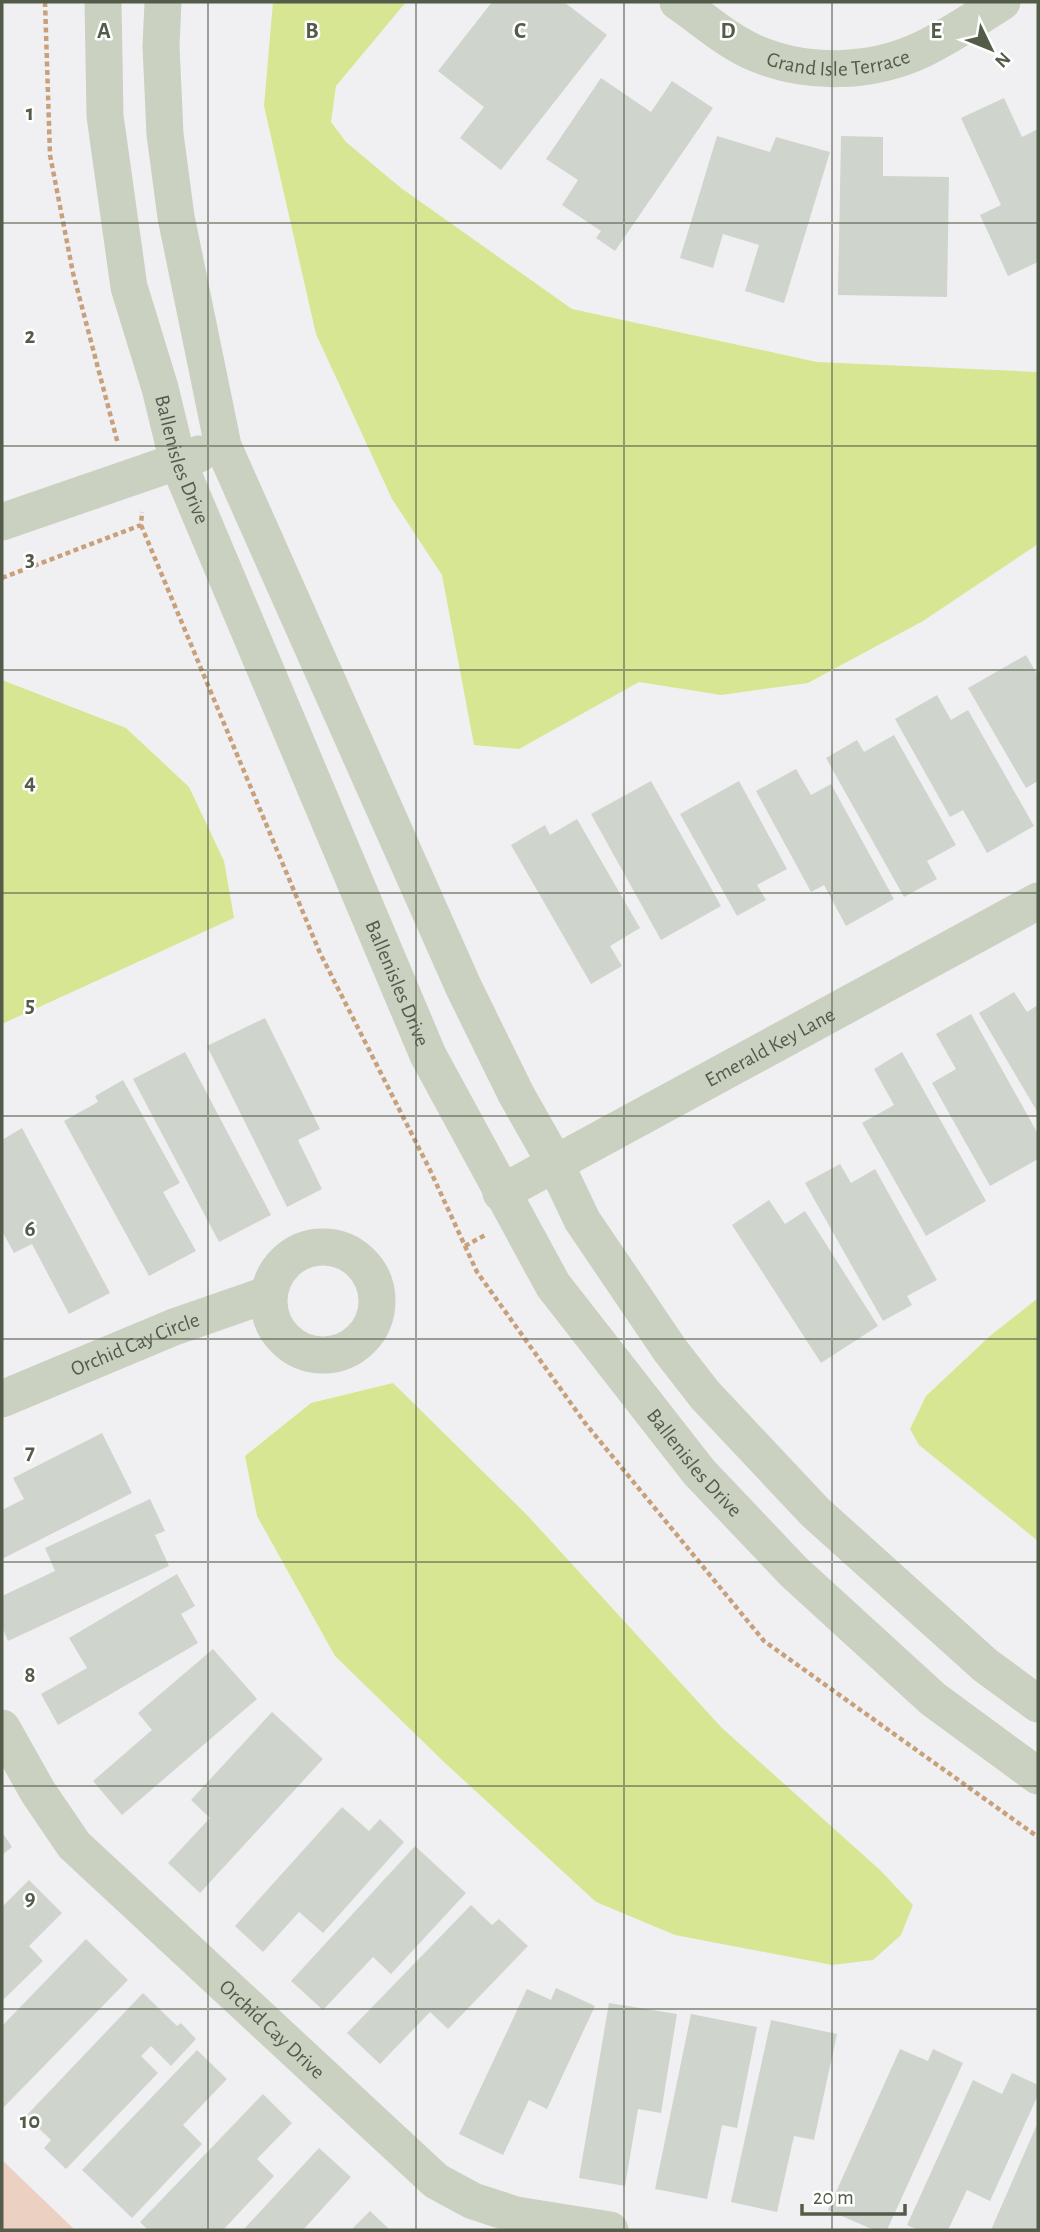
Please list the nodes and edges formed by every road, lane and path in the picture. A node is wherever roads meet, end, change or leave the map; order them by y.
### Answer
1 (44, 2) edge
2 (103, 2) edge
3 (163, 2) edge
4 (678, 2) edge
5 (1002, 2) edge
6 (113, 430) dead end
7 (223, 446) junction
8 (178, 462) junction
9 (142, 513) dead end
10 (2, 522) edge
11 (2, 578) edge
12 (1038, 901) edge
13 (555, 1163) junction
14 (501, 1193) junction
15 (269, 1294) dead end
16 (2, 1399) edge
17 (1038, 1704) edge
18 (2, 1728) edge
19 (1038, 1776) edge
20 (610, 2230) edge

1 - 6 path
2 - 8 street, Ballenisles Drive
3 - 7 street, Ballenisles Drive
4 - 5 street, Grand Isle Terrace
7 - 8 street
7 - 13 street, Ballenisles Drive
8 - 10 street
8 - 14 street, Ballenisles Drive
9 - 11 path
12 - 13 street, Emerald Key Lane
13 - 14 street, Emerald Key Lane
13 - 17 street, Ballenisles Drive
14 - 19 street, Ballenisles Drive
15 - 16 street, Orchid Cay Circle
18 - 20 street, Orchid Cay Drive

